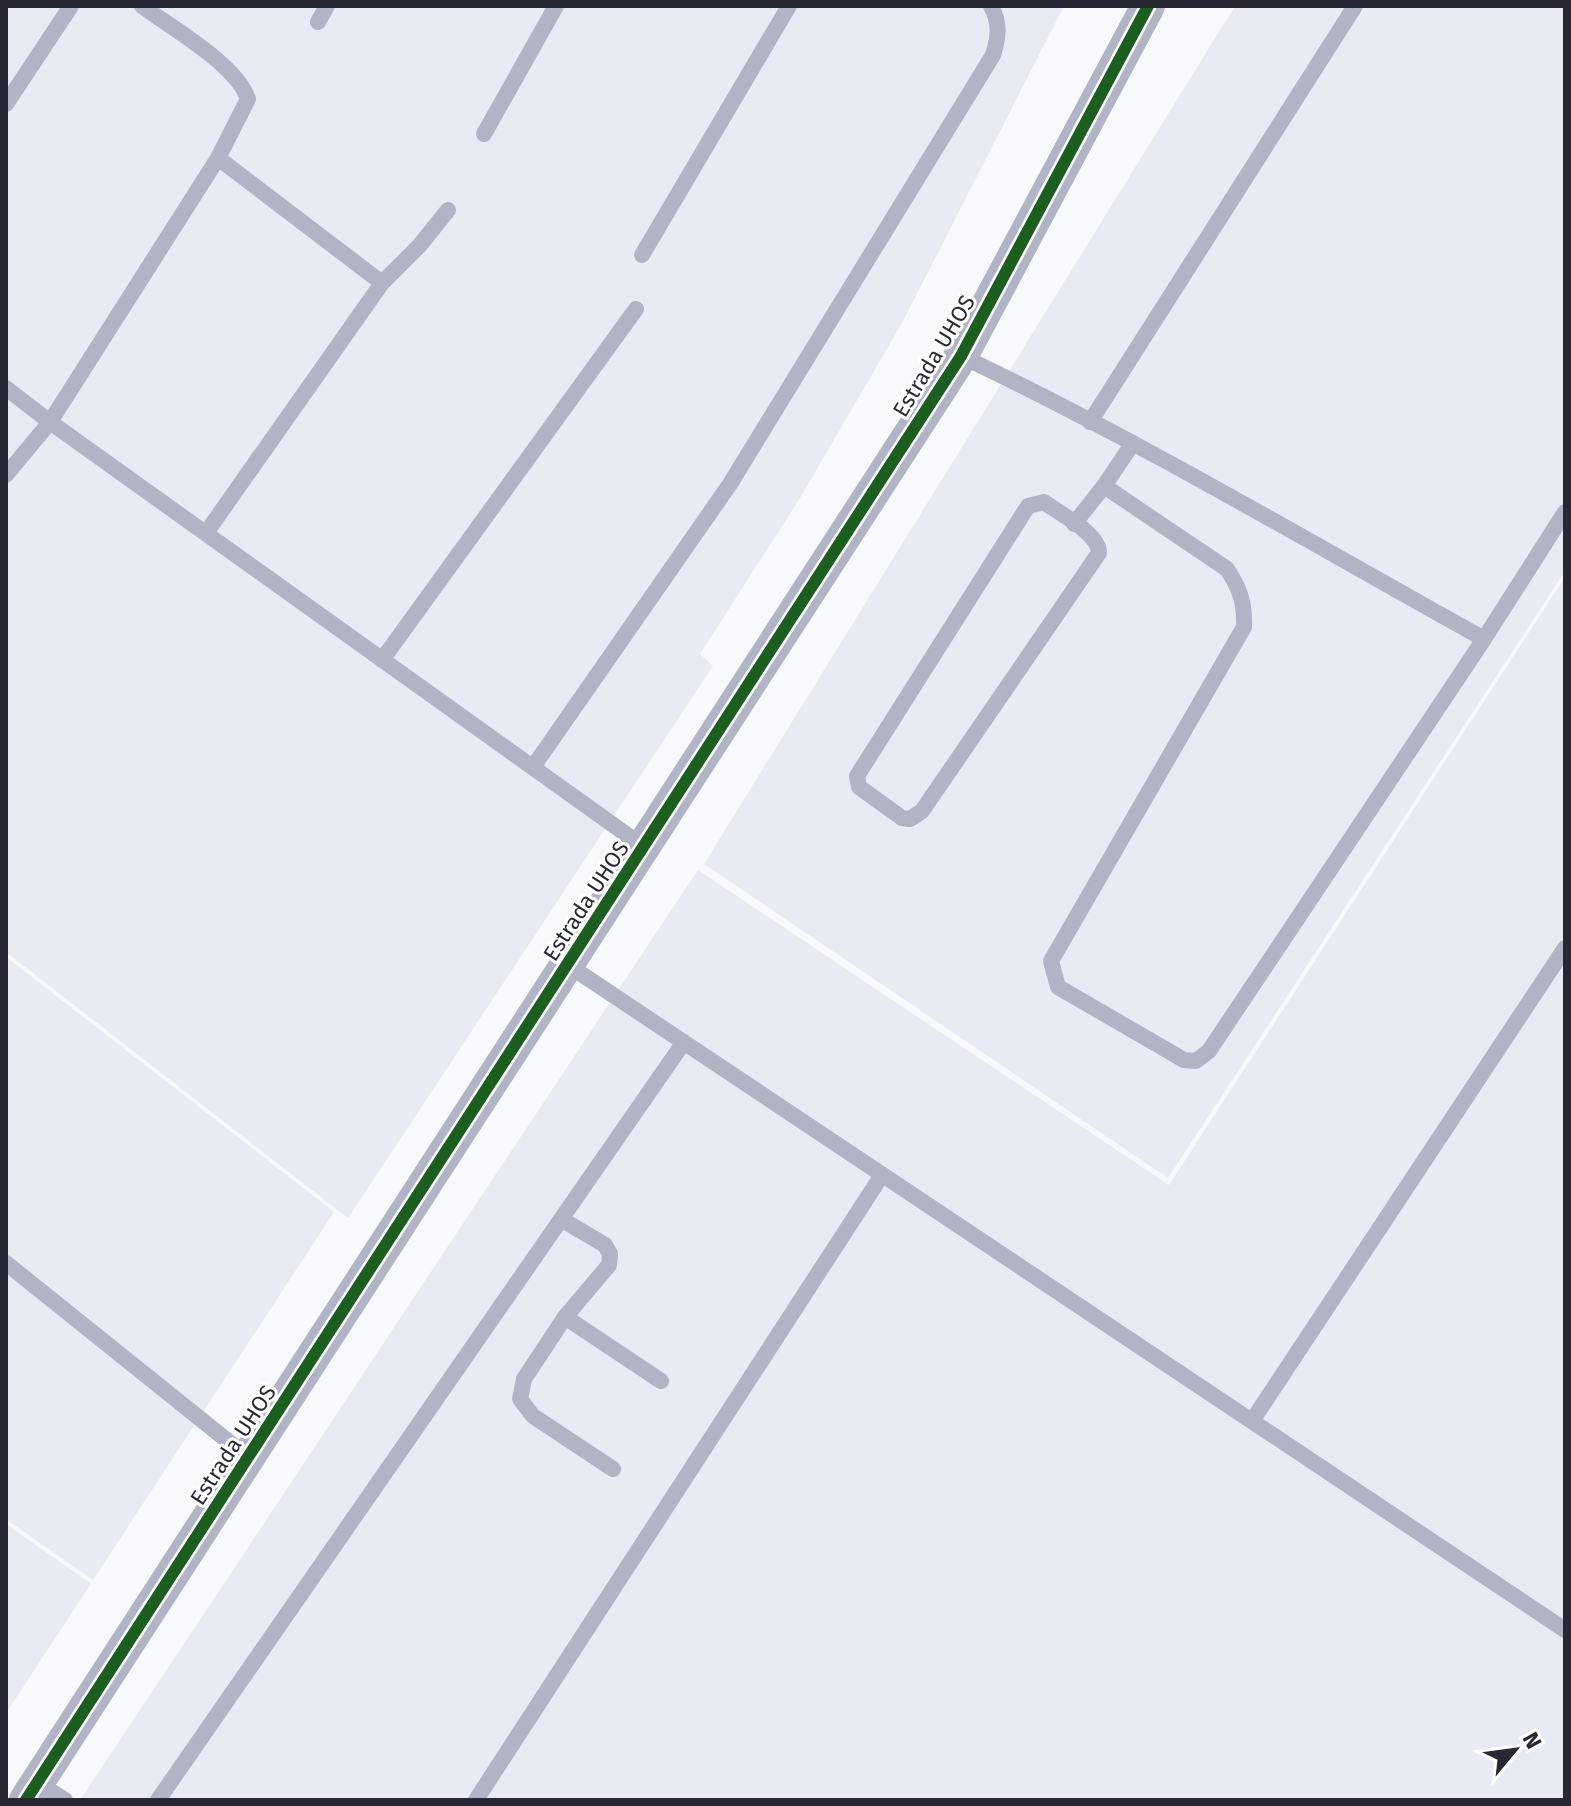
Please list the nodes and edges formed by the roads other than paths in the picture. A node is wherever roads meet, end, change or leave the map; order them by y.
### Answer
1 (71, 6) edge
2 (142, 6) edge
3 (327, 6) edge
4 (556, 6) edge
5 (789, 6) edge
6 (991, 6) edge
7 (1148, 6) edge
8 (1355, 6) edge
9 (318, 22) dead end
10 (6, 104) edge
11 (484, 134) dead end
12 (218, 158) junction
13 (448, 210) dead end
14 (642, 255) dead end
15 (382, 283) junction
16 (636, 309) dead end
17 (961, 356) junction
18 (6, 388) edge
19 (50, 422) junction
20 (1090, 422) junction
21 (1133, 443) junction
22 (6, 475) edge
23 (1104, 486) junction
24 (1565, 512) edge
25 (1074, 524) junction
26 (206, 533) junction
27 (1484, 639) junction
28 (382, 660) junction
29 (533, 767) junction
30 (644, 847) junction
31 (1565, 948) edge
32 (568, 965) junction
33 (684, 1042) junction
34 (882, 1175) junction
35 (561, 1219) junction
36 (6, 1263) edge
37 (565, 1317) junction
38 (661, 1381) dead end
39 (1252, 1421) junction
40 (249, 1458) junction
41 (613, 1469) dead end
42 (1565, 1630) edge
43 (43, 1794) edge
44 (158, 1800) edge
45 (476, 1800) edge

1 - 10 lane
2 - 12 lane
3 - 9 lane
4 - 11 lane
5 - 14 lane
6 - 29 lane
7 - 17 street, Estrada UHOS
8 - 20 lane
12 - 15 lane
12 - 19 lane
13 - 15 lane
15 - 26 lane
16 - 28 lane
17 - 20 lane
17 - 30 street, Estrada UHOS
18 - 19 lane
19 - 22 lane
19 - 26 lane
20 - 21 lane
21 - 23 lane
21 - 27 lane
23 - 25 lane
23 - 27 lane
24 - 27 lane
25 - 25 lane
26 - 28 lane
28 - 29 lane
29 - 30 lane
30 - 32 street, Estrada UHOS
31 - 39 lane
32 - 33 lane
32 - 40 street, Estrada UHOS
33 - 34 lane
33 - 35 lane
34 - 39 lane
34 - 45 lane
35 - 37 lane
35 - 44 lane
36 - 40 lane
37 - 38 lane
37 - 41 lane
39 - 42 lane
40 - 43 street, Estrada UHOS

